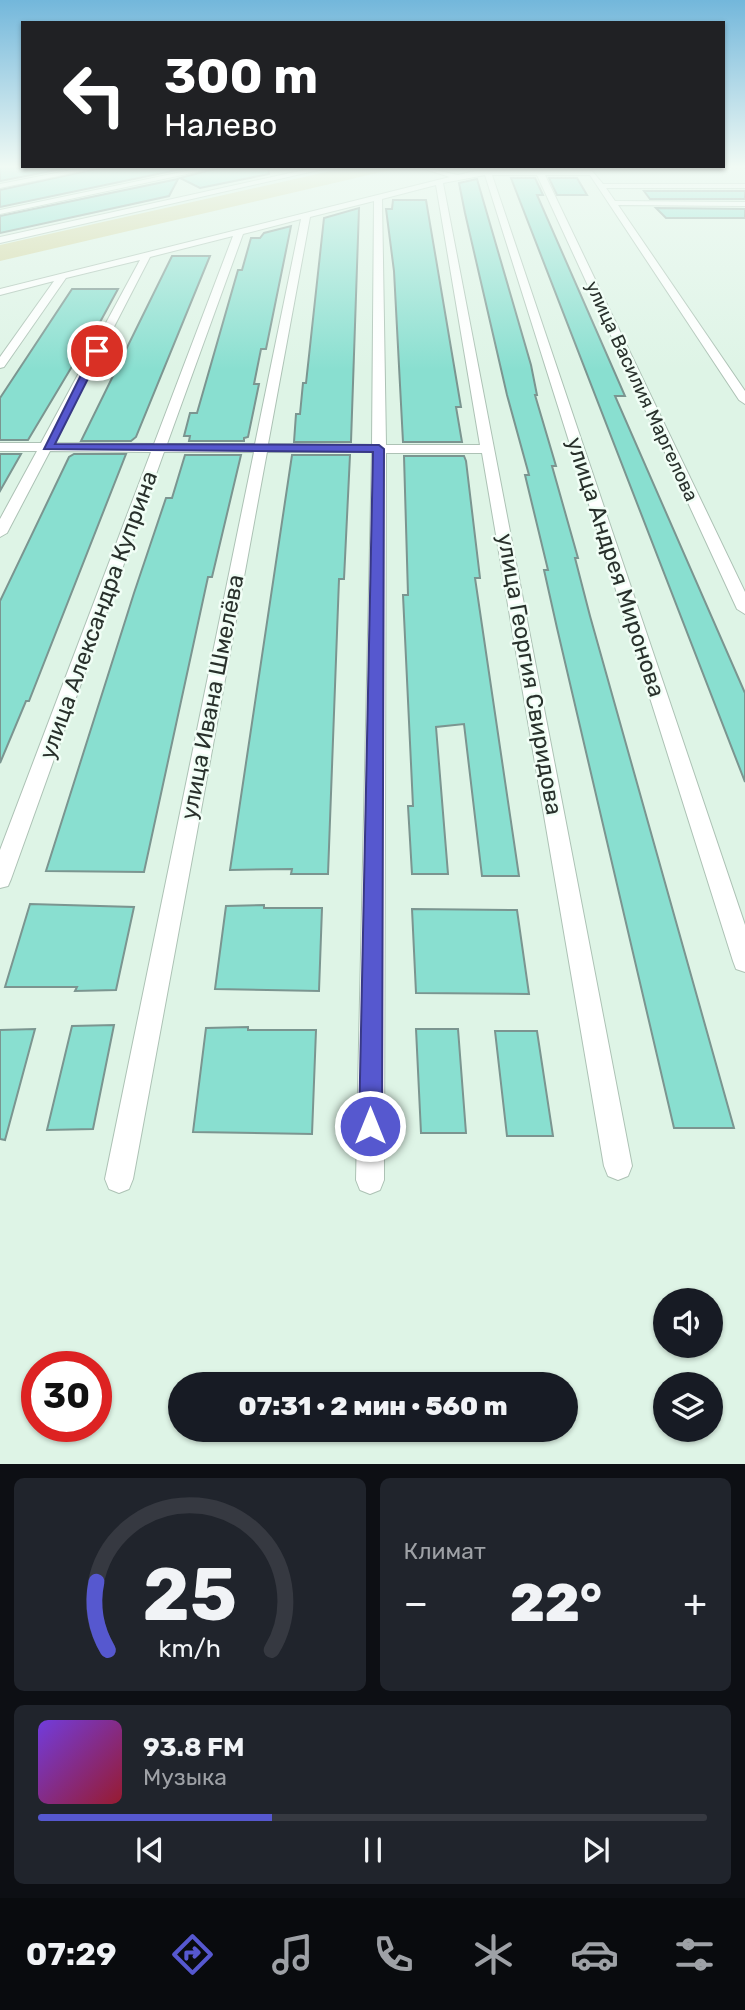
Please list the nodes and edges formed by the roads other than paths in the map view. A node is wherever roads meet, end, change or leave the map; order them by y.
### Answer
1 (30, 233) edge
2 (234, 233) edge
3 (239, 233) edge
4 (303, 233) edge
5 (379, 233) edge
6 (449, 233) edge
7 (508, 233) edge
8 (568, 233) edge
9 (633, 233) edge
10 (0, 240) edge
11 (147, 255) junction
12 (62, 277) junction
13 (0, 292) edge
14 (0, 365) edge
15 (745, 400) edge
16 (0, 447) edge
17 (48, 447) junction
18 (161, 447) junction
19 (261, 448) junction
20 (379, 449) junction
21 (489, 449) junction
22 (0, 533) edge
23 (745, 610) edge
24 (0, 879) edge
25 (745, 961) edge
26 (618, 1166) dead end
27 (119, 1179) dead end
28 (370, 1180) dead end

1 - 10 street
2 - 11 street
3 - 18 street, улица Александра Куприна
4 - 19 street, улица Ивана Шмелёва
5 - 20 street
6 - 21 street, улица Георгия Свиридова
7 - 25 street, улица Андрея Миронова
8 - 23 street, улица Василия Маргелова
9 - 15 street
11 - 12 street
11 - 17 street
12 - 13 street
12 - 14 street
16 - 17 street
17 - 18 street
17 - 22 street
18 - 19 street
18 - 24 street, улица Александра Куприна
19 - 20 street
19 - 27 street, улица Ивана Шмелёва
20 - 21 street
20 - 28 street
21 - 26 street, улица Георгия Свиридова

